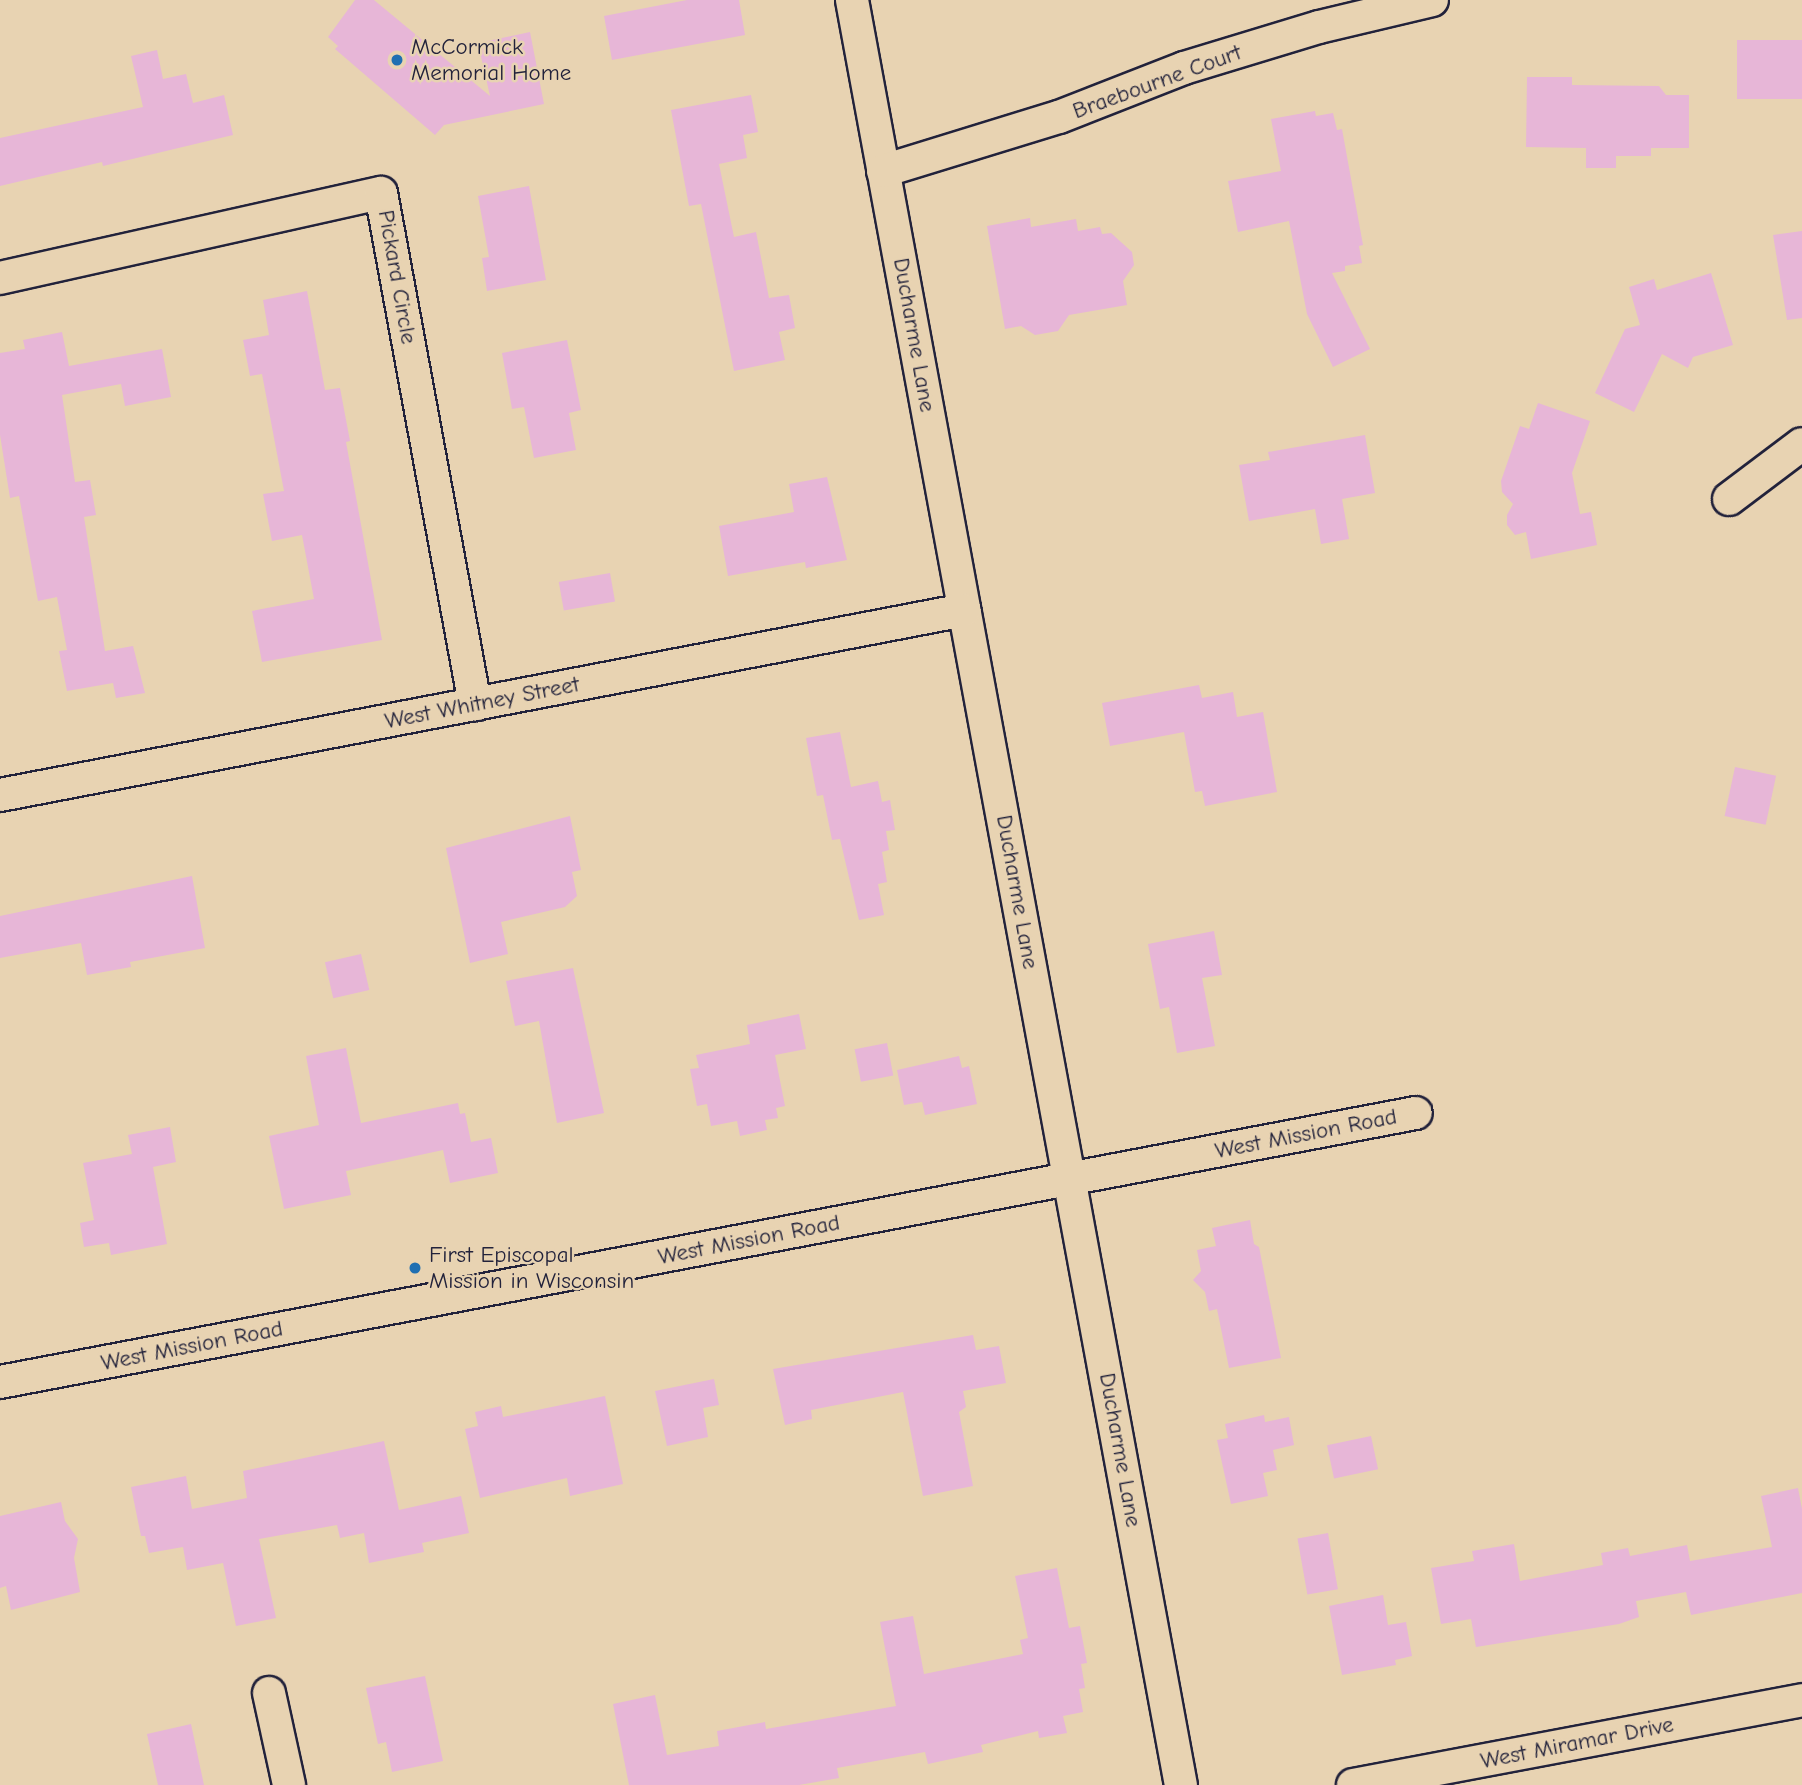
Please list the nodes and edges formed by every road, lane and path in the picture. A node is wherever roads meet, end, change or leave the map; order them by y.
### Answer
1 (852, 0) edge
2 (1432, 0) edge
3 (883, 171) junction
4 (0, 278) edge
5 (1802, 444) edge
6 (1729, 499) dead end
7 (964, 610) junction
8 (475, 704) junction
9 (0, 795) edge
10 (1416, 1113) dead end
11 (1070, 1179) junction
12 (0, 1382) edge
13 (269, 1693) dead end
14 (1802, 1700) edge
15 (289, 1785) edge
16 (1181, 1785) edge
17 (1353, 1785) edge

1 - 3 street, Ducharme Lane
2 - 3 street, Braebourne Court
3 - 7 street, Ducharme Lane
4 - 8 street, Pickard Circle
5 - 6 street
7 - 8 street, West Whitney Street
7 - 11 street, Ducharme Lane
8 - 9 street, West Whitney Street
10 - 11 street, West Mission Road
11 - 12 street, West Mission Road
11 - 16 street, Ducharme Lane
13 - 15 street
14 - 17 street, West Miramar Drive

